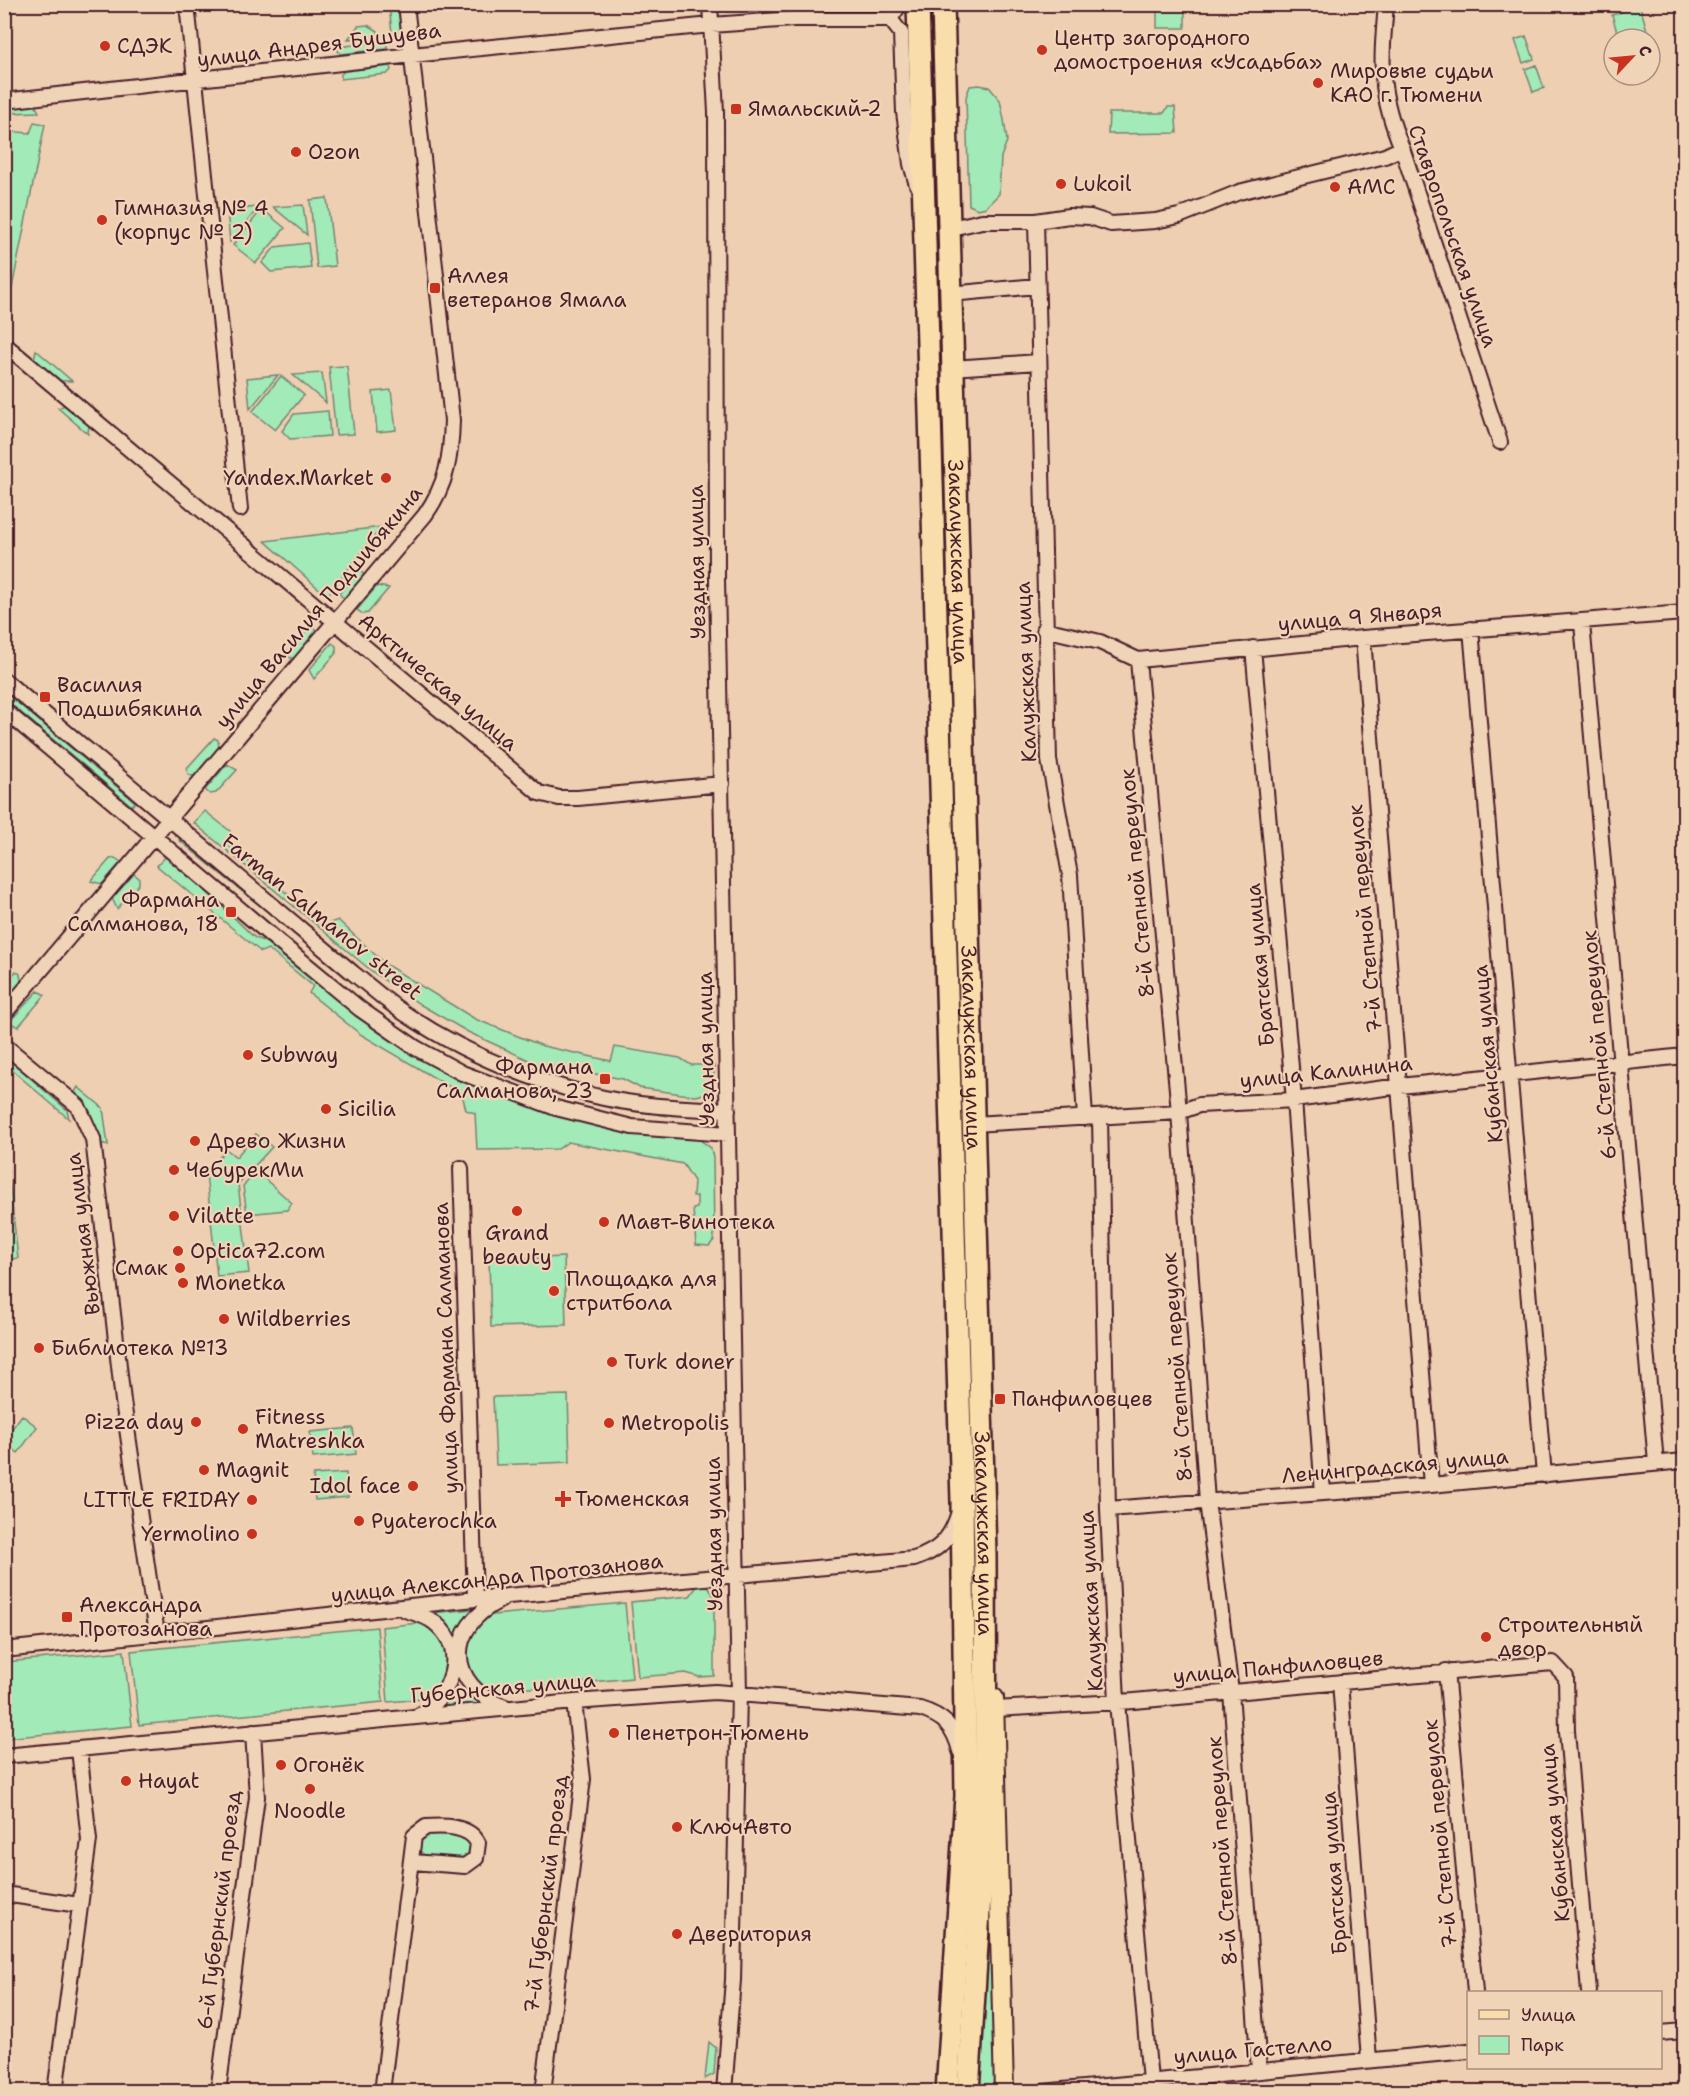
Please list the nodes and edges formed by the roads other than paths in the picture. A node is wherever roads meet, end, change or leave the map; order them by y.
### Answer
1 (187, 4) edge
2 (406, 4) edge
3 (710, 4) edge
4 (900, 4) edge
5 (918, 4) edge
6 (943, 4) edge
7 (1386, 4) edge
8 (890, 19) junction
9 (711, 25) junction
10 (412, 55) junction
11 (195, 81) junction
12 (4, 101) edge
13 (1402, 148) junction
14 (926, 214) junction
15 (1036, 221) junction
16 (947, 230) junction
17 (1037, 286) junction
18 (950, 294) junction
19 (4, 344) edge
20 (1039, 362) junction
21 (952, 368) junction
22 (1500, 442) dead end
23 (240, 509) dead end
24 (1684, 613) edge
25 (1582, 623) junction
26 (336, 624) junction
27 (1044, 629) junction
28 (1471, 629) junction
29 (1363, 638) junction
30 (1252, 648) junction
31 (1138, 660) junction
32 (4, 680) edge
33 (4, 710) edge
34 (722, 784) junction
35 (170, 819) junction
36 (154, 837) junction
37 (4, 1014) edge
38 (4, 1045) edge
39 (1684, 1056) edge
40 (1622, 1061) junction
41 (1511, 1076) junction
42 (1400, 1086) junction
43 (1294, 1100) junction
44 (728, 1110) junction
45 (1179, 1113) junction
46 (1085, 1118) junction
47 (1100, 1119) junction
48 (973, 1124) junction
49 (728, 1134) junction
50 (461, 1168) dead end
51 (1684, 1461) edge
52 (1656, 1463) junction
53 (1544, 1475) junction
54 (1431, 1485) junction
55 (1323, 1493) junction
56 (1207, 1501) junction
57 (962, 1502) junction
58 (1108, 1509) junction
59 (736, 1576) junction
60 (509, 1596) junction
61 (475, 1599) junction
62 (399, 1608) junction
63 (157, 1634) junction
64 (985, 1649) junction
65 (4, 1650) edge
66 (1562, 1670) joint
67 (1446, 1671) junction
68 (1340, 1682) junction
69 (1231, 1692) junction
70 (739, 1693) junction
71 (574, 1702) junction
72 (1117, 1702) junction
73 (509, 1709) junction
74 (996, 1709) junction
75 (413, 1718) junction
76 (253, 1732) junction
77 (79, 1749) junction
78 (4, 1756) edge
79 (965, 1774) junction
80 (412, 1862) junction
81 (4, 1894) edge
82 (79, 1905) junction
83 (1475, 1991) edge
84 (1589, 1991) edge
85 (1684, 2031) edge
86 (1662, 2033) edge
87 (1467, 2051) edge
88 (1369, 2060) junction
89 (1259, 2070) junction
90 (1150, 2081) junction
91 (947, 2087) edge
92 (55, 2091) edge
93 (218, 2091) edge
94 (382, 2091) edge
95 (543, 2091) edge
96 (724, 2091) edge
97 (968, 2091) edge
98 (1004, 2091) edge
99 (1042, 2091) edge

1 - 11 street
2 - 10 street, улица Василия Подшибякина
3 - 9 street, Уездная улица
4 - 8 street
5 - 14 highway
6 - 16 highway, Закалужская улица
7 - 13 street, Ставропольская улица
8 - 9 street, улица Андрея Бушуева
8 - 14 street
9 - 10 street, улица Андрея Бушуева
9 - 34 street, Уездная улица
10 - 11 street, улица Андрея Бушуева
10 - 26 street, улица Василия Подшибякина
11 - 12 street, улица Андрея Бушуева
11 - 23 street
13 - 15 street
13 - 22 street, Ставропольская улица
14 - 57 highway
15 - 16 street
15 - 17 street, Калужская улица
16 - 18 highway, Закалужская улица
17 - 18 street
17 - 20 street, Калужская улица
18 - 21 highway, Закалужская улица
19 - 26 street, Арктическая улица
20 - 21 street
20 - 27 street, Калужская улица
21 - 48 highway, Закалужская улица
24 - 25 street, улица 9 Января
25 - 28 street, улица 9 Января
25 - 40 street, 6-й Степной переулок
26 - 34 street, Арктическая улица
26 - 35 street, улица Василия Подшибякина
27 - 31 street
27 - 46 street, Калужская улица
28 - 29 street, улица 9 Января
28 - 41 street, Кубанская улица
29 - 30 street, улица 9 Января
29 - 42 street, 7-й Степной переулок
30 - 31 street, улица 9 Января
30 - 43 street, Братская улица
31 - 45 street, 8-й Степной переулок
32 - 35 street, Farman Salmanov street
33 - 36 street
34 - 44 street, Уездная улица
35 - 36 street, улица Василия Подшибякина
35 - 44 street, Farman Salmanov street
36 - 37 street, улица Василия Подшибякина
36 - 49 street
38 - 63 street, Вьюжная улица
39 - 40 street, улица Калинина
40 - 41 street, улица Калинина
40 - 52 street, 6-й Степной переулок
41 - 42 street, улица Калинина
41 - 53 street, Кубанская улица
42 - 43 street, улица Калинина
42 - 54 street, 7-й Степной переулок
43 - 45 street, улица Калинина
43 - 55 street, Братская улица
44 - 49 street, Уездная улица
45 - 47 street, улица Калинина
45 - 56 street, 8-й Степной переулок
46 - 47 street, улица Калинина
46 - 48 street, улица Калинина
47 - 58 street, Калужская улица
48 - 64 highway, Закалужская улица
49 - 59 street, Уездная улица
50 - 61 street, улица Фармана Салманова
51 - 52 street, Ленинградская улица
52 - 53 street, Ленинградская улица
53 - 54 street, Ленинградская улица
54 - 55 street, Ленинградская улица
55 - 56 street, Ленинградская улица
56 - 58 street, Ленинградская улица
56 - 69 street, 8-й Степной переулок
57 - 59 street, улица Александра Протозанова
57 - 79 highway
58 - 72 street, Калужская улица
59 - 60 street, улица Александра Протозанова
59 - 70 street, Уездная улица
60 - 61 street, улица Александра Протозанова
60 - 73 street
61 - 62 street, улица Александра Протозанова
62 - 63 street, улица Александра Протозанова
62 - 75 street
63 - 65 street, улица Александра Протозанова
64 - 74 main road
64 - 97 highway, Закалужская улица
66 - 67 street, улица Панфиловцев
66 - 84 street, Кубанская улица
67 - 68 street, улица Панфиловцев
67 - 83 street, 7-й Степной переулок
68 - 69 street, улица Панфиловцев
68 - 88 street, Братская улица
69 - 72 street, улица Панфиловцев
69 - 89 street, 8-й Степной переулок
70 - 71 street, Губернская улица
70 - 79 street, Губернская улица
70 - 96 street, Уездная улица
71 - 73 street, Губернская улица
71 - 95 street, 7-й Губернский проезд
72 - 74 street, улица Панфиловцев
72 - 90 street, Калужская улица
73 - 75 street, Губернская улица
74 - 98 main road
75 - 76 street, Губернская улица
76 - 77 street, Губернская улица
76 - 93 street, 6-й Губернский проезд
77 - 78 street, Губернская улица
77 - 82 street
79 - 91 highway
80 - 80 street
80 - 94 street
81 - 82 street
82 - 92 street
85 - 86 street
87 - 88 street, улица Гастелло
88 - 89 street, улица Гастелло
89 - 90 street, улица Гастелло
90 - 99 street, улица Гастелло

